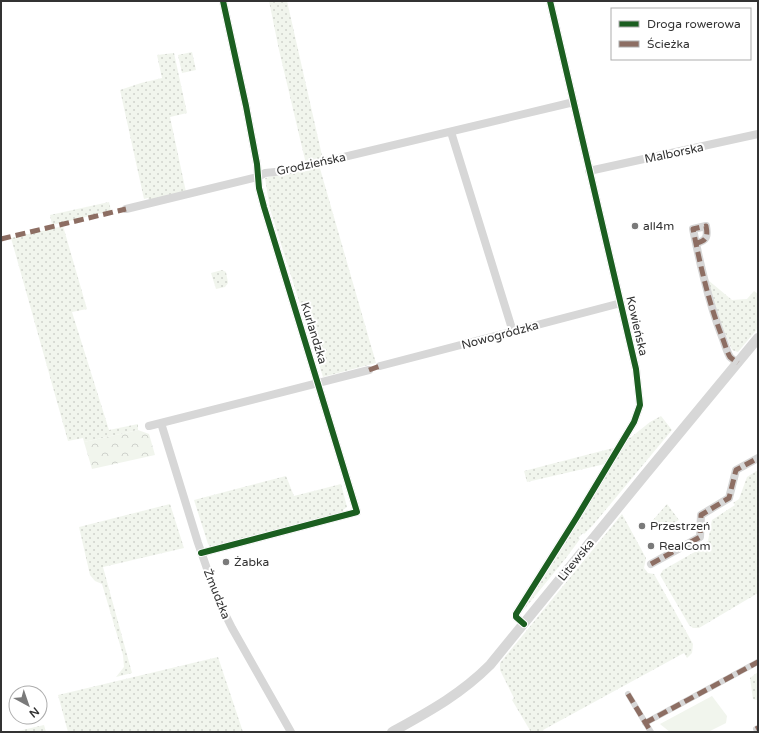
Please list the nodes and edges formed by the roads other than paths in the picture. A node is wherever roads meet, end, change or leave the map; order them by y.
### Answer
1 (223, 1) edge
2 (550, 1) edge
3 (574, 102) junction
4 (451, 132) junction
5 (758, 134) edge
6 (589, 171) junction
7 (258, 178) junction
8 (126, 210) dead end
9 (696, 243) dead end
10 (621, 303) junction
11 (513, 332) junction
12 (758, 338) edge
13 (738, 362) junction
14 (380, 366) dead end
15 (369, 370) dead end
16 (318, 384) junction
17 (161, 423) junction
18 (149, 426) dead end
19 (758, 458) edge
20 (201, 553) junction
21 (651, 564) dead end
22 (524, 624) junction
23 (758, 662) edge
24 (628, 694) dead end
25 (645, 723) junction
26 (291, 732) edge
27 (392, 732) edge
28 (651, 732) edge

1 - 7 street, Kurlandzka
2 - 3 street, Kowieńska
3 - 4 street, Grodzieńska
3 - 6 street, Kowieńska
4 - 7 street, Grodzieńska
4 - 11 street
5 - 6 street, Malborska
6 - 10 street, Kowieńska
7 - 8 street, Grodzieńska
7 - 16 street, Kurlandzka
9 - 13 street
10 - 11 street, Nowogródzka
10 - 22 street, Kowieńska
11 - 14 street, Nowogródzka
12 - 13 street, Litewska
13 - 22 street, Litewska
15 - 16 street
16 - 17 street
16 - 20 street, Kurlandzka
17 - 18 street
17 - 20 street, Żmudzka
19 - 21 street
20 - 26 street, Żmudzka
22 - 27 street, Litewska
23 - 25 street
24 - 25 street
25 - 28 street

